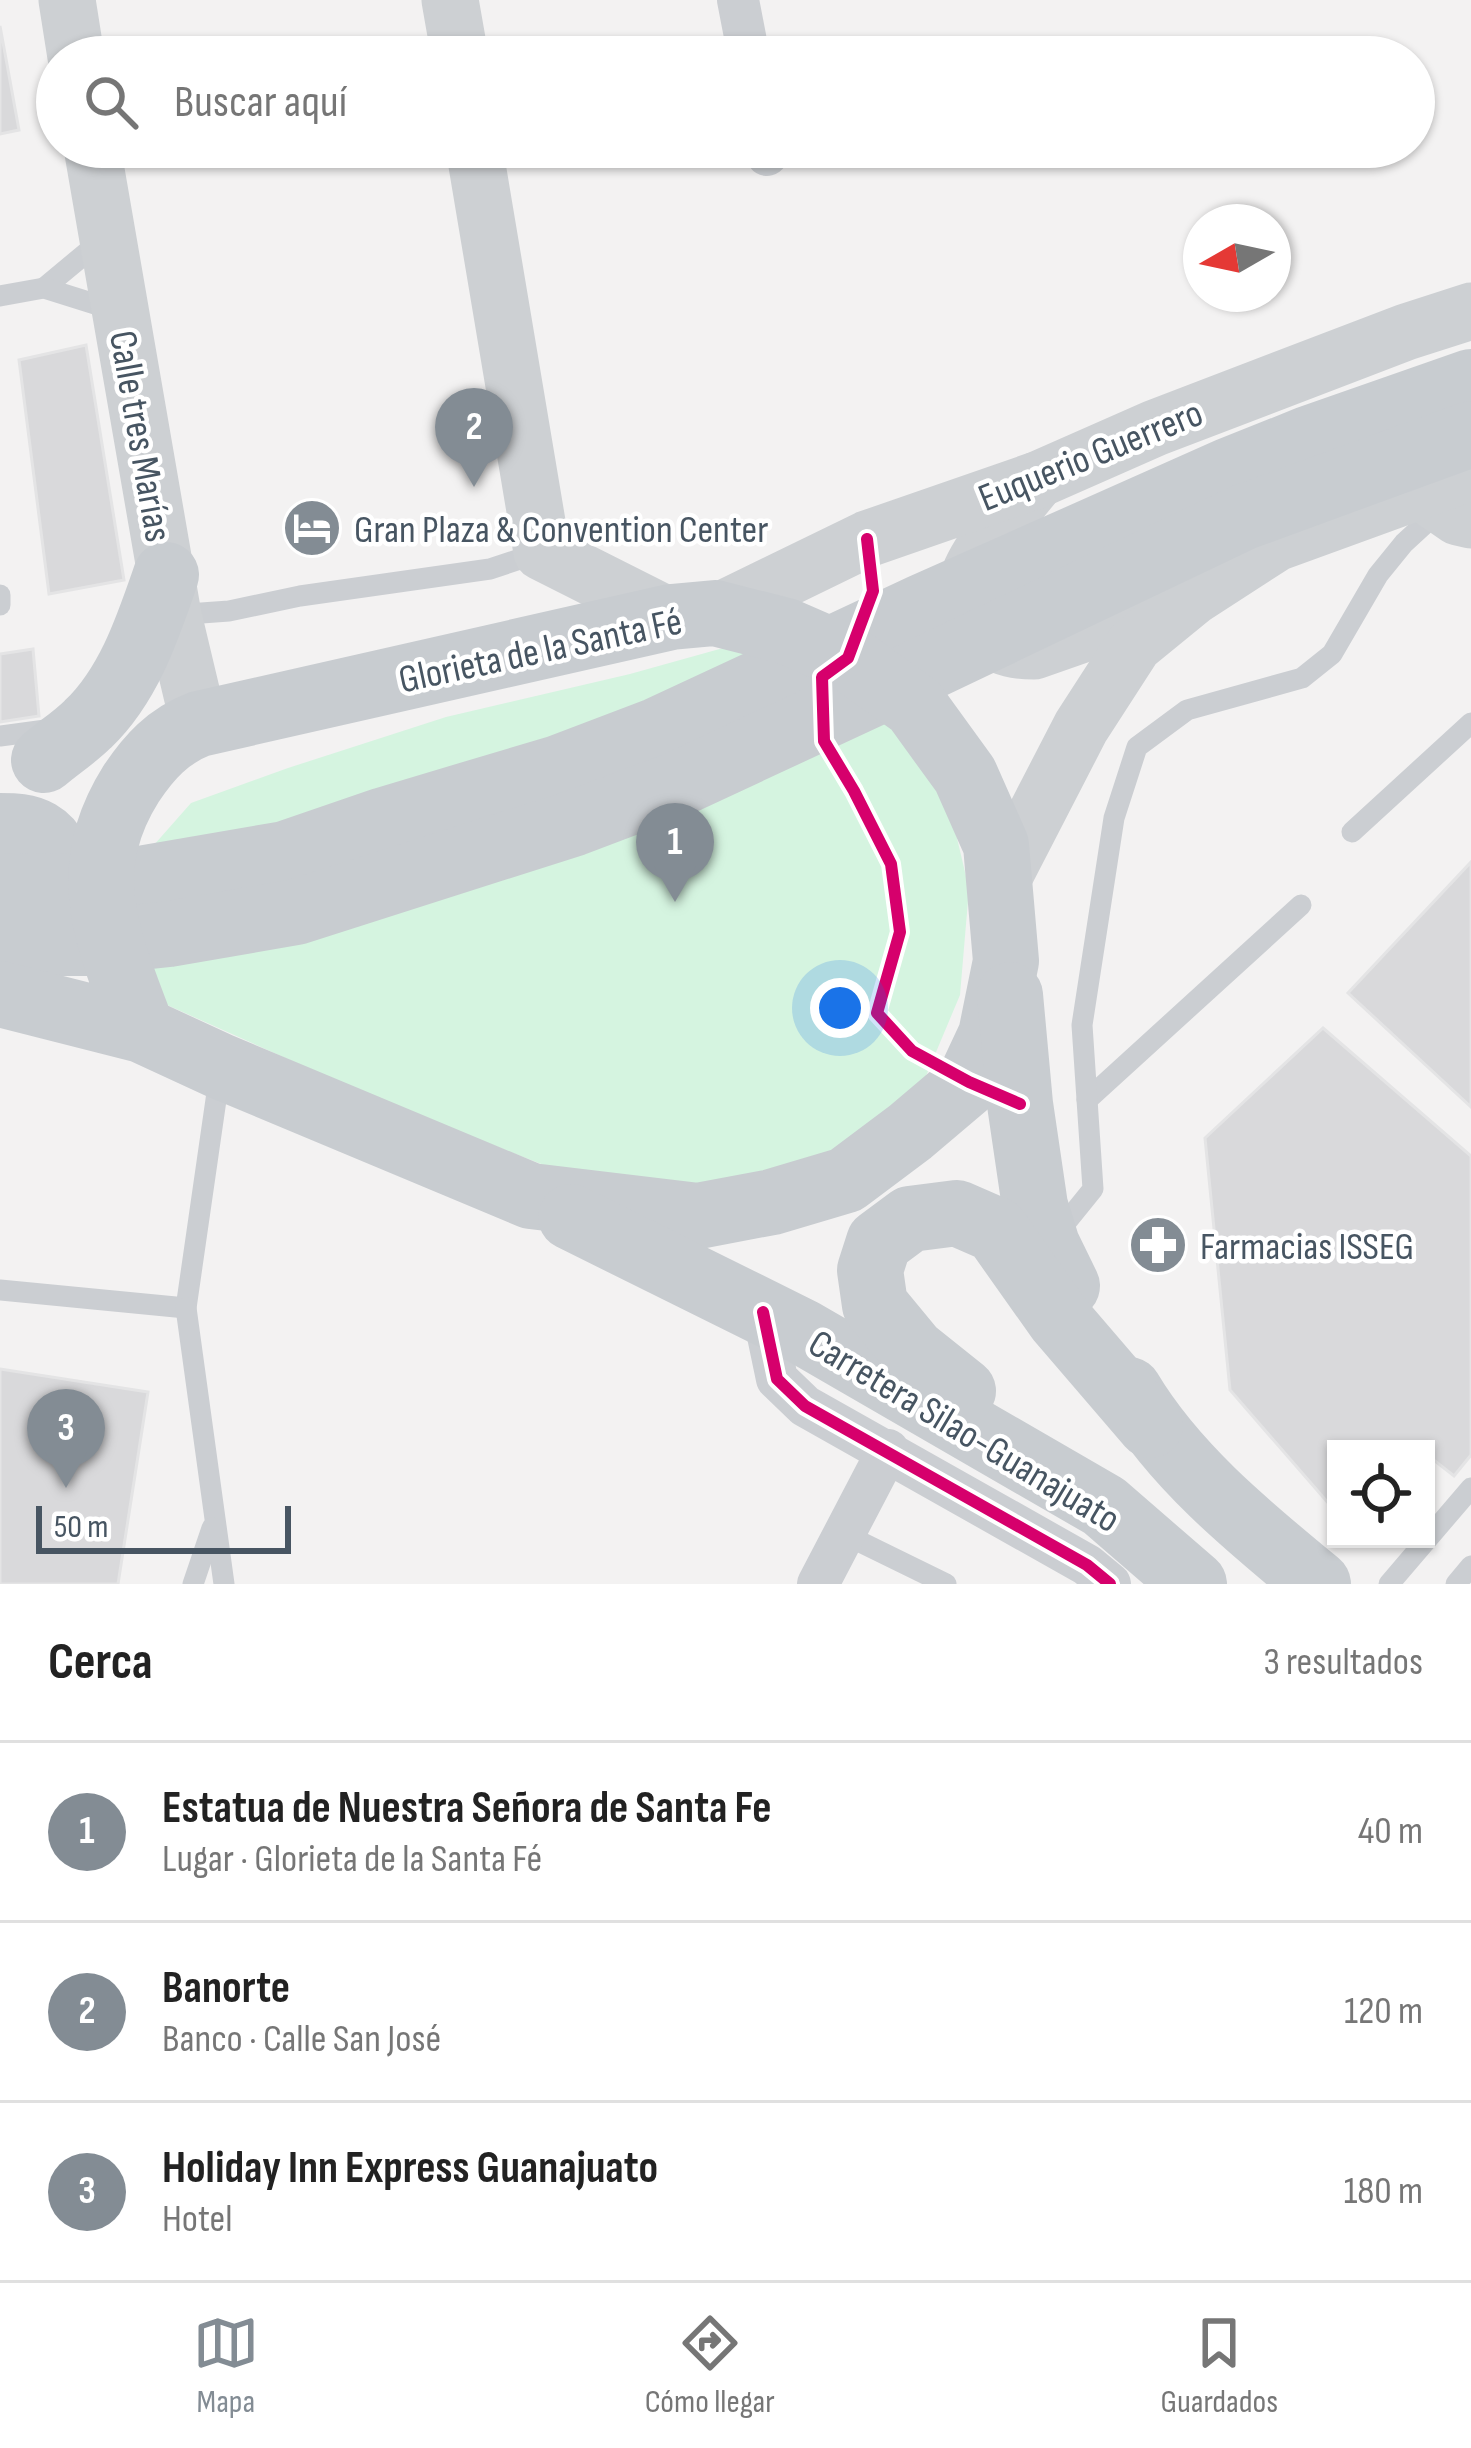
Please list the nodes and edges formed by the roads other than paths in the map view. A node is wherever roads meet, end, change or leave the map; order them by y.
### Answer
1 (67, 0) edge
2 (450, 0) edge
3 (738, 0) edge
4 (73, 36) edge
5 (456, 36) edge
6 (745, 36) edge
7 (96, 168) edge
8 (478, 168) edge
9 (107, 235) junction
10 (44, 288) junction
11 (0, 296) edge
12 (1471, 311) edge
13 (120, 312) junction
14 (1471, 382) edge
15 (1471, 434) edge
16 (1037, 480) junction
17 (1451, 497) edge
18 (542, 552) junction
19 (0, 595) edge
20 (170, 595) junction
21 (1194, 596) junction
22 (0, 605) edge
23 (693, 615) junction
24 (1471, 723) edge
25 (189, 728) junction
26 (33, 747) edge
27 (0, 826) edge
28 (1352, 832) dead end
29 (0, 886) edge
30 (999, 886) junction
31 (1300, 905) dead end
32 (0, 940) edge
33 (1006, 961) junction
34 (0, 994) edge
35 (142, 1030) junction
36 (220, 1066) junction
37 (1087, 1100) junction
38 (531, 1196) junction
39 (1047, 1245) junction
40 (0, 1290) edge
41 (186, 1308) junction
42 (763, 1312) junction
43 (1150, 1425) junction
44 (888, 1450) junction
45 (1471, 1488) edge
46 (1104, 1506) junction
47 (215, 1520) junction
48 (846, 1535) junction
49 (1471, 1566) edge
50 (193, 1584) edge
51 (224, 1584) edge
52 (818, 1584) edge
53 (946, 1584) edge
54 (1110, 1584) edge
55 (1194, 1584) edge
56 (1318, 1584) edge
57 (1389, 1584) edge
58 (1456, 1584) edge

1 - 4 main road
2 - 5 main road
3 - 6 street
7 - 9 main road, Calle tres Marías
8 - 18 main road
9 - 10 lane
9 - 13 main road, Calle tres Marías
10 - 11 lane
10 - 13 lane
12 - 16 main road, Euquerio Guerrero
13 - 20 main road, Calle tres Marías
14 - 29 main road
15 - 32 main road
16 - 21 main road
16 - 23 main road, Euquerio Guerrero
17 - 21 main road
17 - 37 lane
18 - 20 lane
18 - 23 main road
19 - 22 lane
20 - 25 main road, Calle tres Marías
20 - 26 main road
21 - 30 main road
23 - 25 main road, Glorieta de la Santa Fé
23 - 30 main road, Glorieta de la Santa Fé
24 - 28 lane
25 - 26 main road, Glorieta de la Santa Fé
25 - 35 main road
27 - 32 main road
30 - 33 main road, Glorieta de la Santa Fé
31 - 37 lane
33 - 38 main road, Glorieta de la Santa Fé
33 - 39 main road
34 - 35 main road, Glorieta de la Santa Fé
35 - 36 main road, Glorieta de la Santa Fé
36 - 38 main road, Glorieta de la Santa Fé
36 - 41 lane
37 - 39 lane
38 - 42 main road, Carretera Silao-Guanajuato
39 - 43 main road
40 - 41 lane
41 - 47 lane
42 - 44 street
42 - 46 main road, Carretera Silao-Guanajuato
43 - 46 main road
43 - 56 main road
44 - 48 street
44 - 54 street
45 - 57 lane
46 - 55 main road, Carretera Silao-Guanajuato
47 - 50 lane
47 - 51 lane
48 - 52 street
48 - 53 lane
49 - 58 lane

